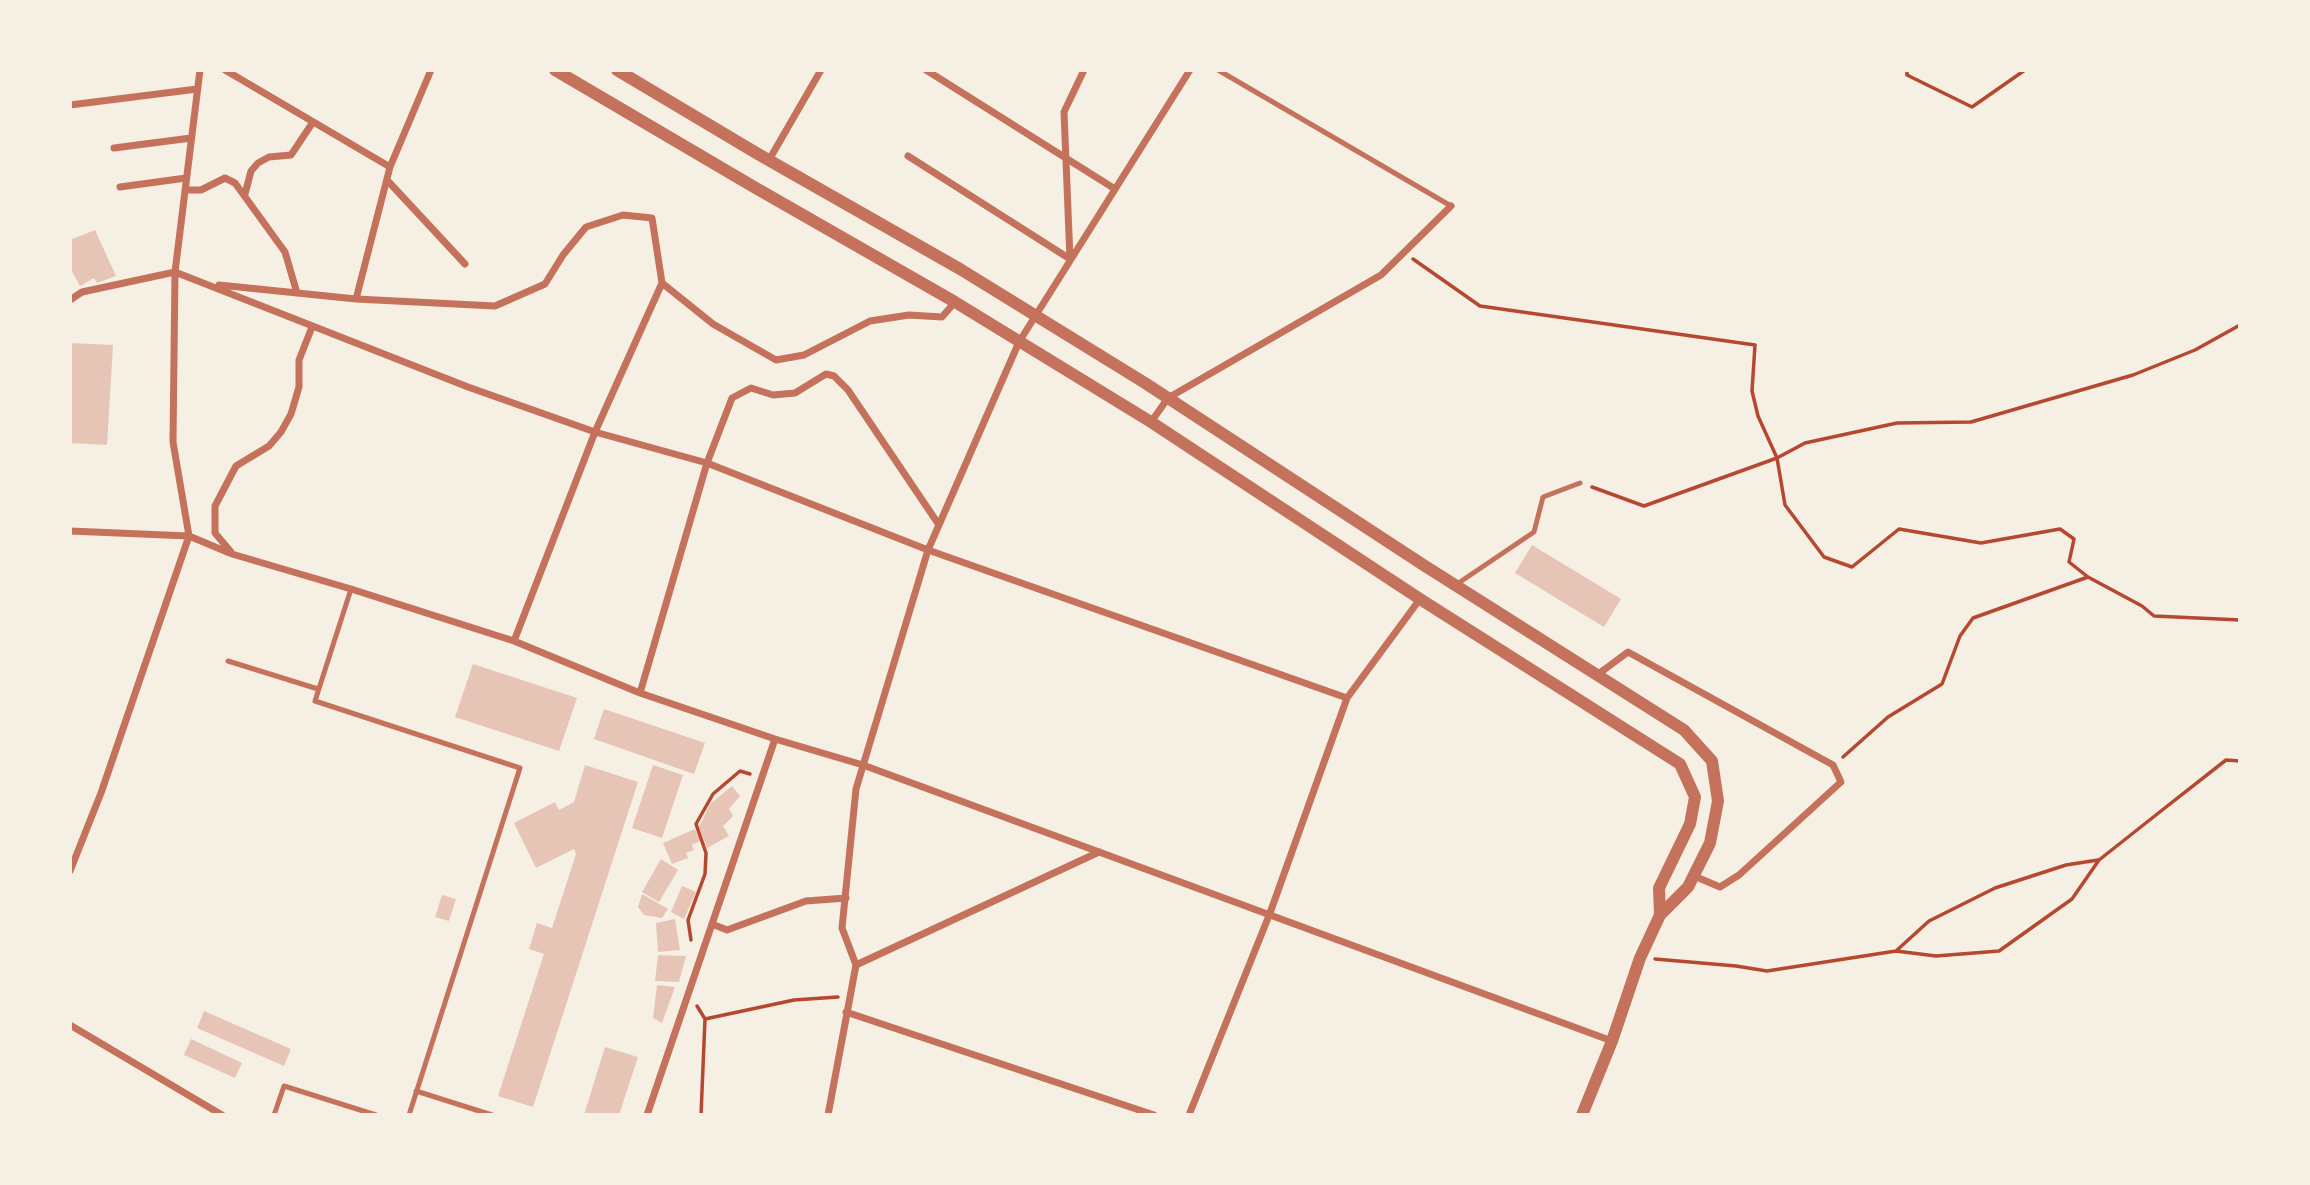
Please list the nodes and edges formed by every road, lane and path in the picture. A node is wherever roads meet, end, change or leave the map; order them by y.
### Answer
1 (200, 70) edge
2 (225, 70) edge
3 (431, 70) edge
4 (555, 70) edge
5 (821, 70) edge
6 (926, 70) edge
7 (1084, 70) edge
8 (1190, 70) edge
9 (1218, 70) edge
10 (1907, 70) edge
11 (2025, 70) edge
12 (619, 71) edge
13 (197, 89) junction
14 (70, 105) edge
15 (313, 122) junction
16 (191, 138) junction
17 (114, 148) dead end
18 (908, 156) dead end
19 (1064, 157) junction
20 (769, 160) junction
21 (390, 167) junction
22 (186, 178) junction
23 (387, 180) junction
24 (120, 187) dead end
25 (1115, 189) junction
26 (185, 191) junction
27 (245, 194) junction
28 (1451, 206) joint
29 (1405, 253) junction
30 (1070, 259) junction
31 (465, 264) dead end
32 (175, 272) junction
33 (662, 283) junction
34 (209, 284) junction
35 (297, 293) junction
36 (356, 299) junction
37 (70, 300) edge
38 (955, 302) junction
39 (1035, 317) junction
40 (2240, 325) edge
41 (312, 327) junction
42 (1019, 342) junction
43 (1168, 398) junction
44 (1152, 422) junction
45 (595, 432) junction
46 (1777, 458) junction
47 (707, 463) junction
48 (1580, 483) joint
49 (939, 525) junction
50 (70, 531) edge
51 (189, 536) junction
52 (928, 550) junction
53 (232, 554) junction
54 (2088, 577) junction
55 (1455, 585) junction
56 (351, 589) junction
57 (1420, 599) junction
58 (2240, 620) edge
59 (514, 641) junction
60 (228, 661) dead end
61 (1597, 676) junction
62 (318, 690) junction
63 (640, 693) junction
64 (1347, 698) junction
65 (775, 739) junction
66 (2240, 761) edge
67 (863, 765) junction
68 (1833, 765) junction
69 (762, 778) junction
70 (1100, 852) junction
71 (2099, 860) junction
72 (70, 871) edge
73 (1694, 876) junction
74 (845, 898) junction
75 (1270, 913) junction
76 (1660, 915) junction
77 (712, 924) junction
78 (1896, 951) junction
79 (1640, 958) junction
80 (698, 963) junction
81 (856, 965) junction
82 (849, 998) junction
83 (846, 1012) junction
84 (70, 1025) edge
85 (1612, 1041) junction
86 (416, 1091) junction
87 (222, 1115) edge
88 (274, 1115) edge
89 (376, 1115) edge
90 (409, 1115) edge
91 (492, 1115) edge
92 (647, 1115) edge
93 (701, 1115) edge
94 (828, 1115) edge
95 (1154, 1115) edge
96 (1189, 1115) edge
97 (1582, 1115) edge

1 - 13 street
2 - 15 street
3 - 21 street
4 - 38 street
5 - 20 street
6 - 19 street
7 - 19 street
8 - 25 street
9 - 28 lane
10 - 11 path
12 - 20 street
13 - 14 street
13 - 16 street
15 - 21 street
15 - 27 street
16 - 17 street
16 - 22 street
18 - 30 street
19 - 25 street
19 - 30 street
20 - 39 street
21 - 23 street
22 - 24 street
22 - 26 street
23 - 31 street
23 - 36 street
25 - 30 street
26 - 27 street
26 - 32 street
27 - 35 street
28 - 29 street
29 - 43 street
29 - 46 path
30 - 39 street
32 - 34 street
32 - 37 street
32 - 51 street
33 - 36 street
33 - 38 street
33 - 45 street
34 - 35 street
34 - 41 street
35 - 36 street
38 - 42 street
39 - 42 street
39 - 43 street
40 - 46 path
41 - 45 street
41 - 53 street
42 - 44 street
42 - 49 street
43 - 44 street
43 - 55 street
44 - 57 street
45 - 47 street
45 - 59 street
46 - 48 path
46 - 54 path
47 - 49 street
47 - 52 street
47 - 63 street
48 - 55 lane
49 - 52 street
50 - 51 street
51 - 53 street
51 - 72 street
52 - 64 street
52 - 67 street
53 - 56 street
54 - 58 path
54 - 68 path
55 - 61 street
56 - 59 street
56 - 62 lane
57 - 64 street
57 - 76 street
59 - 63 street
60 - 62 lane
61 - 68 street
61 - 73 street
62 - 86 lane
63 - 65 street
64 - 75 street
65 - 67 street
65 - 69 street
66 - 71 path
67 - 70 street
67 - 74 street
68 - 73 street
69 - 77 street
69 - 80 path
70 - 75 street
70 - 81 street
71 - 78 path
71 - 78 path
73 - 76 street
74 - 77 street
74 - 81 street
75 - 85 street
75 - 96 street
76 - 79 street
77 - 80 street
78 - 79 path
79 - 85 street
80 - 92 street
81 - 82 street
82 - 83 street
82 - 93 path
83 - 94 street
83 - 95 street
84 - 87 street
85 - 97 street
86 - 90 lane
86 - 91 lane
88 - 89 lane

